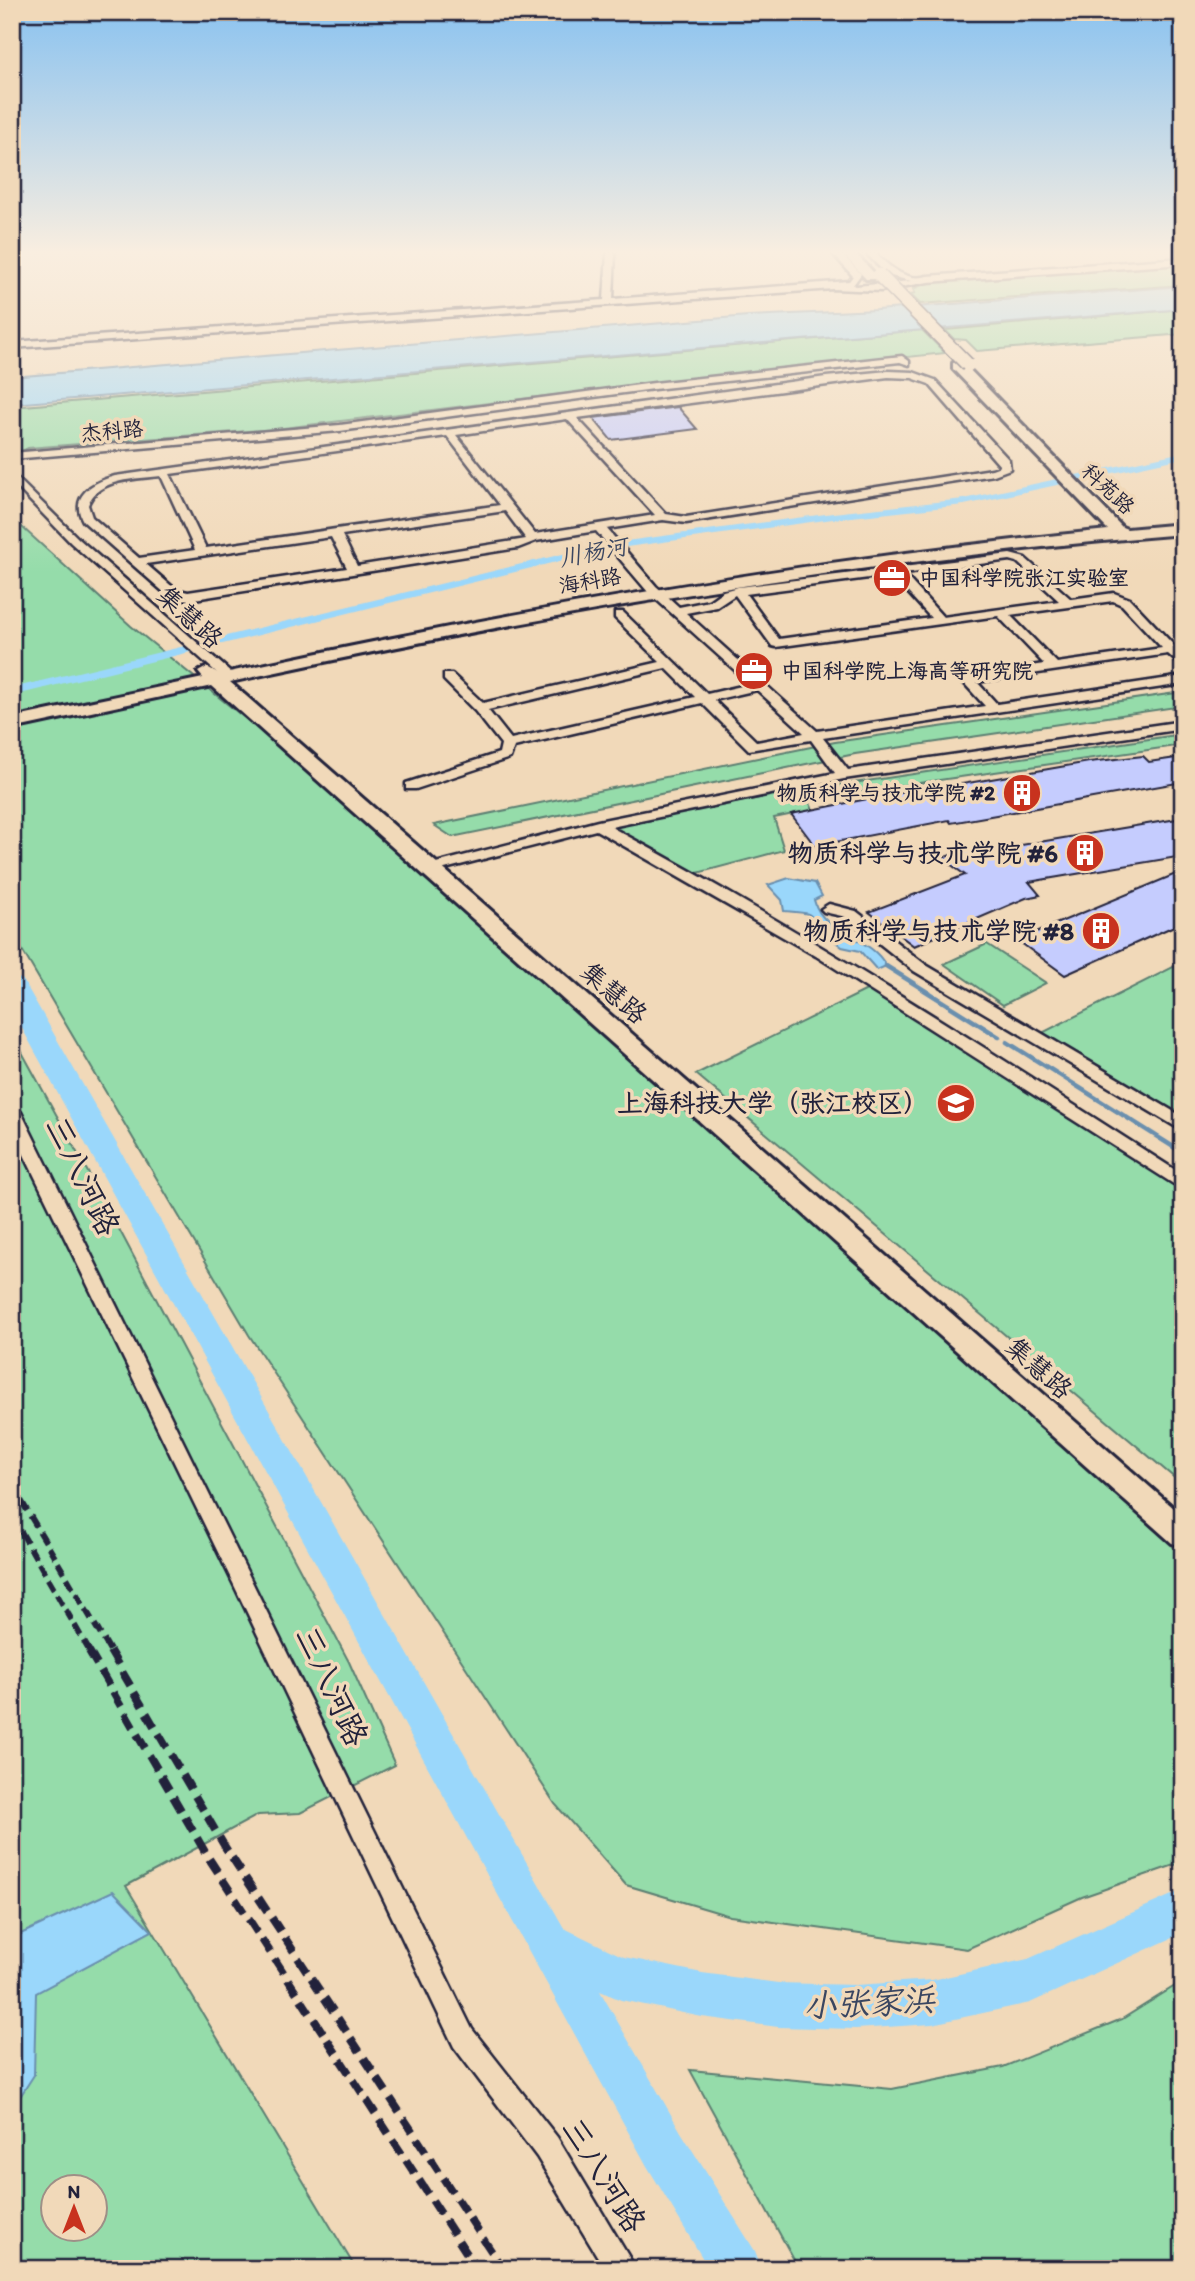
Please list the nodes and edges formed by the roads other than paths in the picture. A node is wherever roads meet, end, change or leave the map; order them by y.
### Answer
1 (898, 359) edge
2 (902, 359) edge
3 (957, 359) edge
4 (569, 415) junction
5 (449, 432) junction
6 (12, 458) edge
7 (163, 472) junction
8 (12, 476) edge
9 (12, 491) edge
10 (508, 507) junction
11 (663, 517) junction
12 (1183, 527) edge
13 (603, 531) junction
14 (1124, 531) junction
15 (335, 533) junction
16 (532, 538) junction
17 (202, 552) junction
18 (136, 562) junction
19 (354, 571) junction
20 (895, 571) junction
21 (654, 591) junction
22 (738, 591) junction
23 (1068, 603) junction
24 (677, 611) junction
25 (1001, 612) junction
26 (619, 615) dead end
27 (940, 621) junction
28 (179, 641) junction
29 (1171, 650) junction
30 (1183, 663) edge
31 (669, 664) junction
32 (1054, 667) junction
33 (211, 668) junction
34 (448, 677) dead end
35 (1183, 680) edge
36 (759, 685) junction
37 (704, 698) junction
38 (480, 708) junction
39 (994, 708) junction
40 (12, 712) edge
41 (12, 724) edge
42 (1183, 725) edge
43 (814, 735) junction
44 (508, 744) junction
45 (845, 775) junction
46 (411, 786) dead end
47 (598, 825) junction
48 (437, 867) junction
49 (828, 909) dead end
50 (12, 1112) edge
51 (1183, 1125) edge
52 (1183, 1184) edge
53 (1183, 1515) edge
54 (1183, 1534) edge
55 (622, 2269) edge

1 - 6 street, 杰科路
2 - 6 street, 杰科路
3 - 14 street, 科苑路
4 - 5 street
4 - 11 street
4 - 11 street
5 - 7 street
5 - 10 street
7 - 17 street
7 - 18 street
8 - 28 street, 集慧路
9 - 28 street, 集慧路
10 - 15 street
10 - 16 street
11 - 13 street
12 - 14 street, 海科路
13 - 16 street
13 - 21 street
14 - 21 street, 海科路
15 - 17 street
15 - 19 street
16 - 19 street
17 - 18 street
18 - 19 street
20 - 22 street
20 - 23 street
20 - 27 street
21 - 24 street
21 - 33 street, 海科路
22 - 24 street
22 - 27 street
23 - 25 street
23 - 29 street
24 - 36 street
25 - 27 street
25 - 32 street
26 - 31 street
28 - 33 street, 集慧路
29 - 30 street
29 - 32 street
31 - 37 street
31 - 38 street
32 - 39 street
33 - 40 street, 海科路
33 - 41 street, 海科路
33 - 48 street, 集慧路
33 - 54 street, 集慧路
34 - 38 street
35 - 39 street
36 - 37 street
36 - 43 street
37 - 43 street
37 - 44 street
38 - 44 street
39 - 43 street
42 - 45 street
43 - 45 street
44 - 46 street
45 - 47 street
47 - 48 street
47 - 52 street
48 - 53 street, 集慧路
49 - 51 street
50 - 55 street, 三八河路

